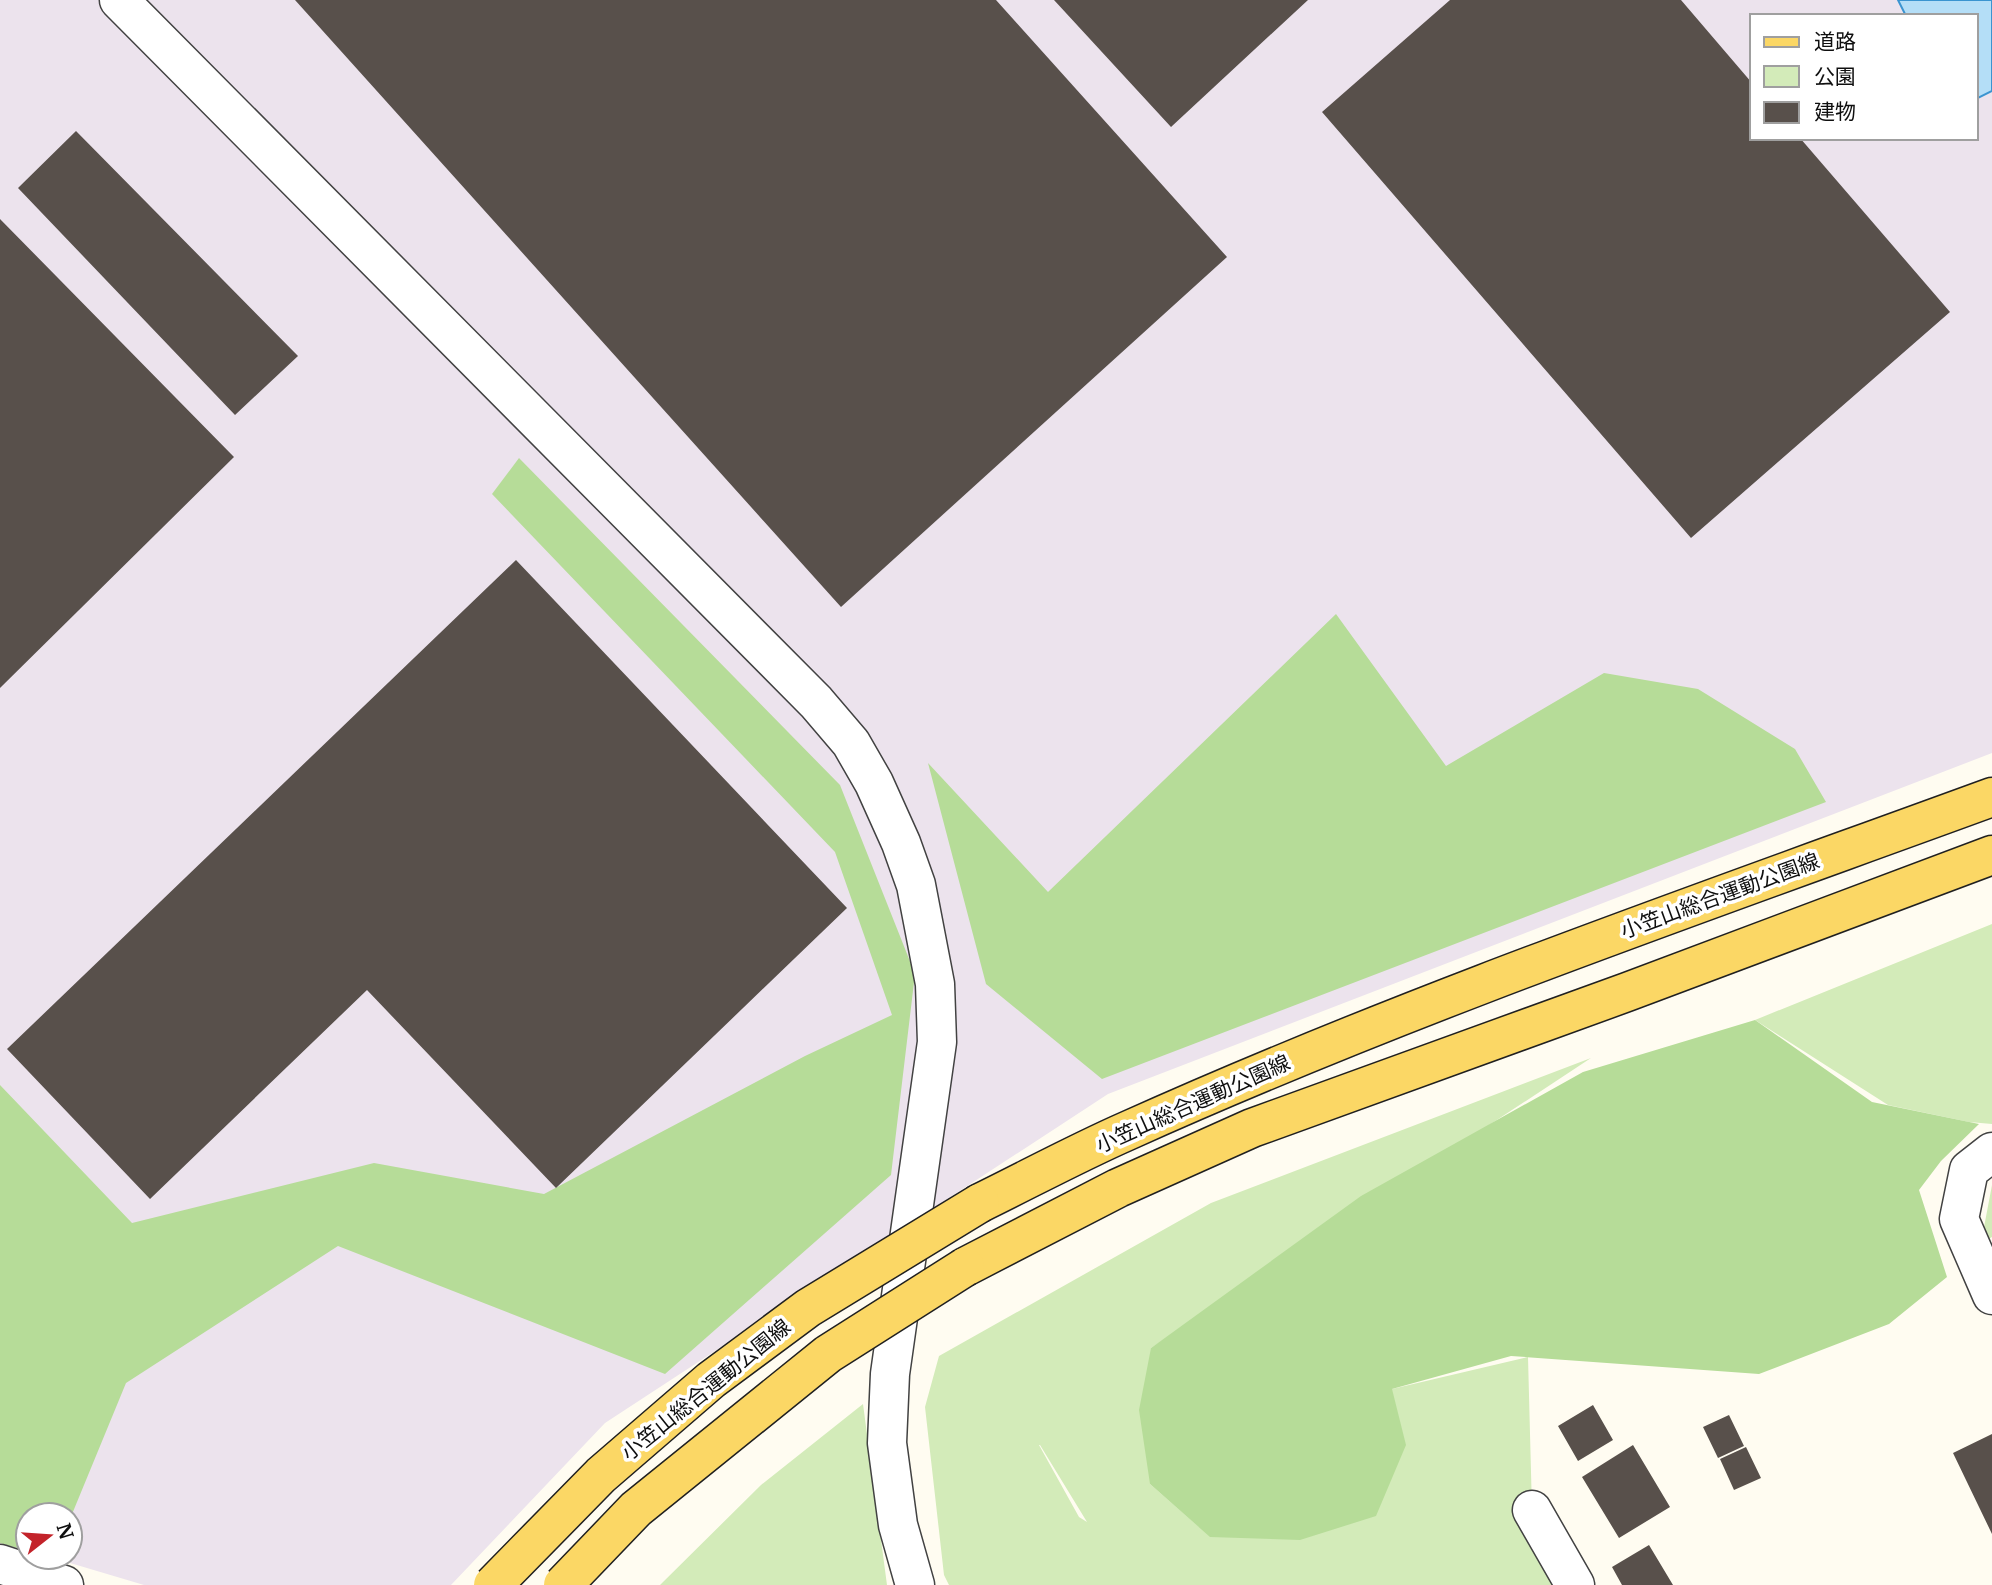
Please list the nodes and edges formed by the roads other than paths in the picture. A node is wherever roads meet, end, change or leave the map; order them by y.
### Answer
1 (119, 0) edge
2 (1992, 797) edge
3 (1992, 855) edge
4 (1992, 1152) edge
5 (1992, 1295) edge
6 (1532, 1510) dead end
7 (0, 1564) edge
8 (64, 1585) edge
9 (493, 1585) edge
10 (563, 1585) edge
11 (915, 1585) edge
12 (1575, 1585) edge

1 - 11 street
2 - 9 main road, 小笠山総合運動公園線, bridge
3 - 10 main road, bridge
4 - 5 street
6 - 12 street
7 - 8 street

